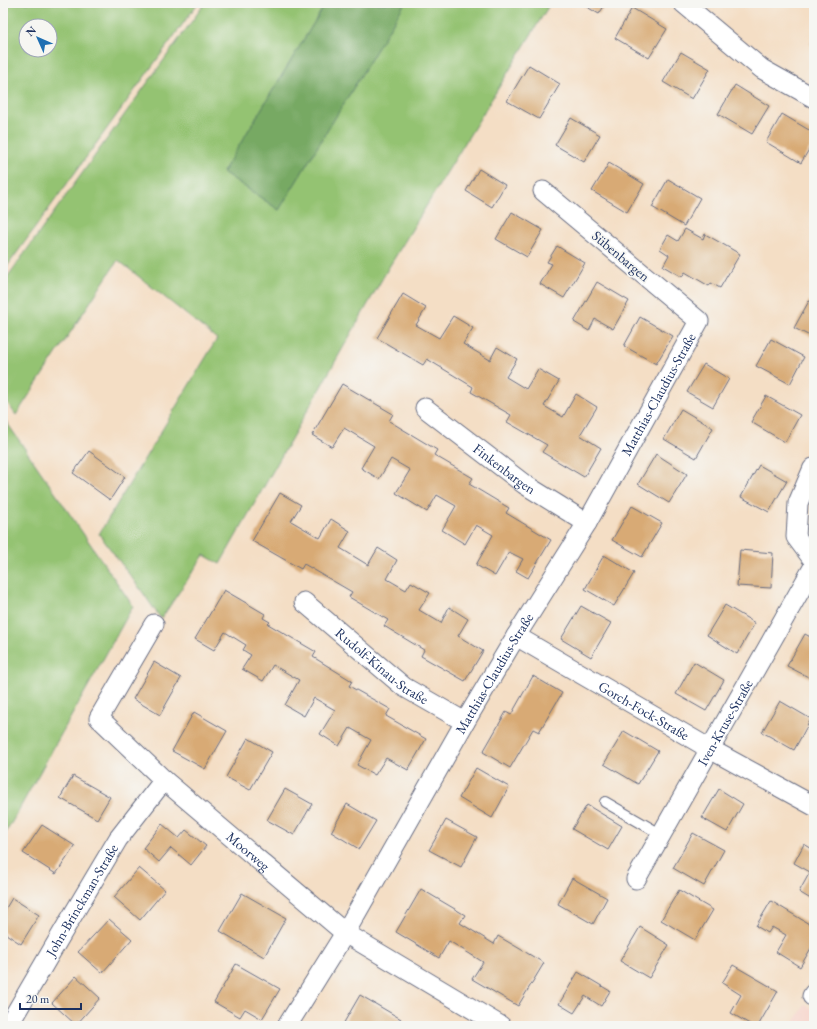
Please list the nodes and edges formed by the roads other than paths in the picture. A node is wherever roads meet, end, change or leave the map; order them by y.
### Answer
1 (683, 3) edge
2 (814, 98) edge
3 (543, 191) dead end
4 (698, 321) joint
5 (425, 408) dead end
6 (813, 467) edge
7 (587, 523) junction
8 (814, 561) edge
9 (814, 566) edge
10 (304, 602) dead end
11 (154, 624) dead end
12 (516, 636) junction
13 (465, 722) junction
14 (710, 749) junction
15 (164, 780) junction
16 (605, 802) dead end
17 (814, 806) edge
18 (662, 835) junction
19 (636, 879) dead end
20 (345, 933) junction
21 (8, 1026) edge
22 (287, 1026) edge
23 (501, 1026) edge

1 - 2 street
3 - 4 street, Sübenbargen
4 - 7 street, Matthias-Claudius-Straße
5 - 7 street, Finkenbargen
6 - 8 street
7 - 12 street, Matthias-Claudius-Straße
9 - 14 street, Iven-Kruse-Straße
10 - 13 street, Rudolf-Kinau-Straße
11 - 15 street, Moorweg
12 - 13 street, Matthias-Claudius-Straße
12 - 14 street, Gorch-Fock-Straße
13 - 20 street, Matthias-Claudius-Straße
14 - 17 street, Gorch-Fock-Straße
14 - 18 street, Iven-Kruse-Straße
15 - 20 street, Moorweg
15 - 21 street, John-Brinckman-Straße
16 - 18 lane
18 - 19 street, Iven-Kruse-Straße
20 - 22 street, Matthias-Claudius-Straße
20 - 23 street, Moorweg

